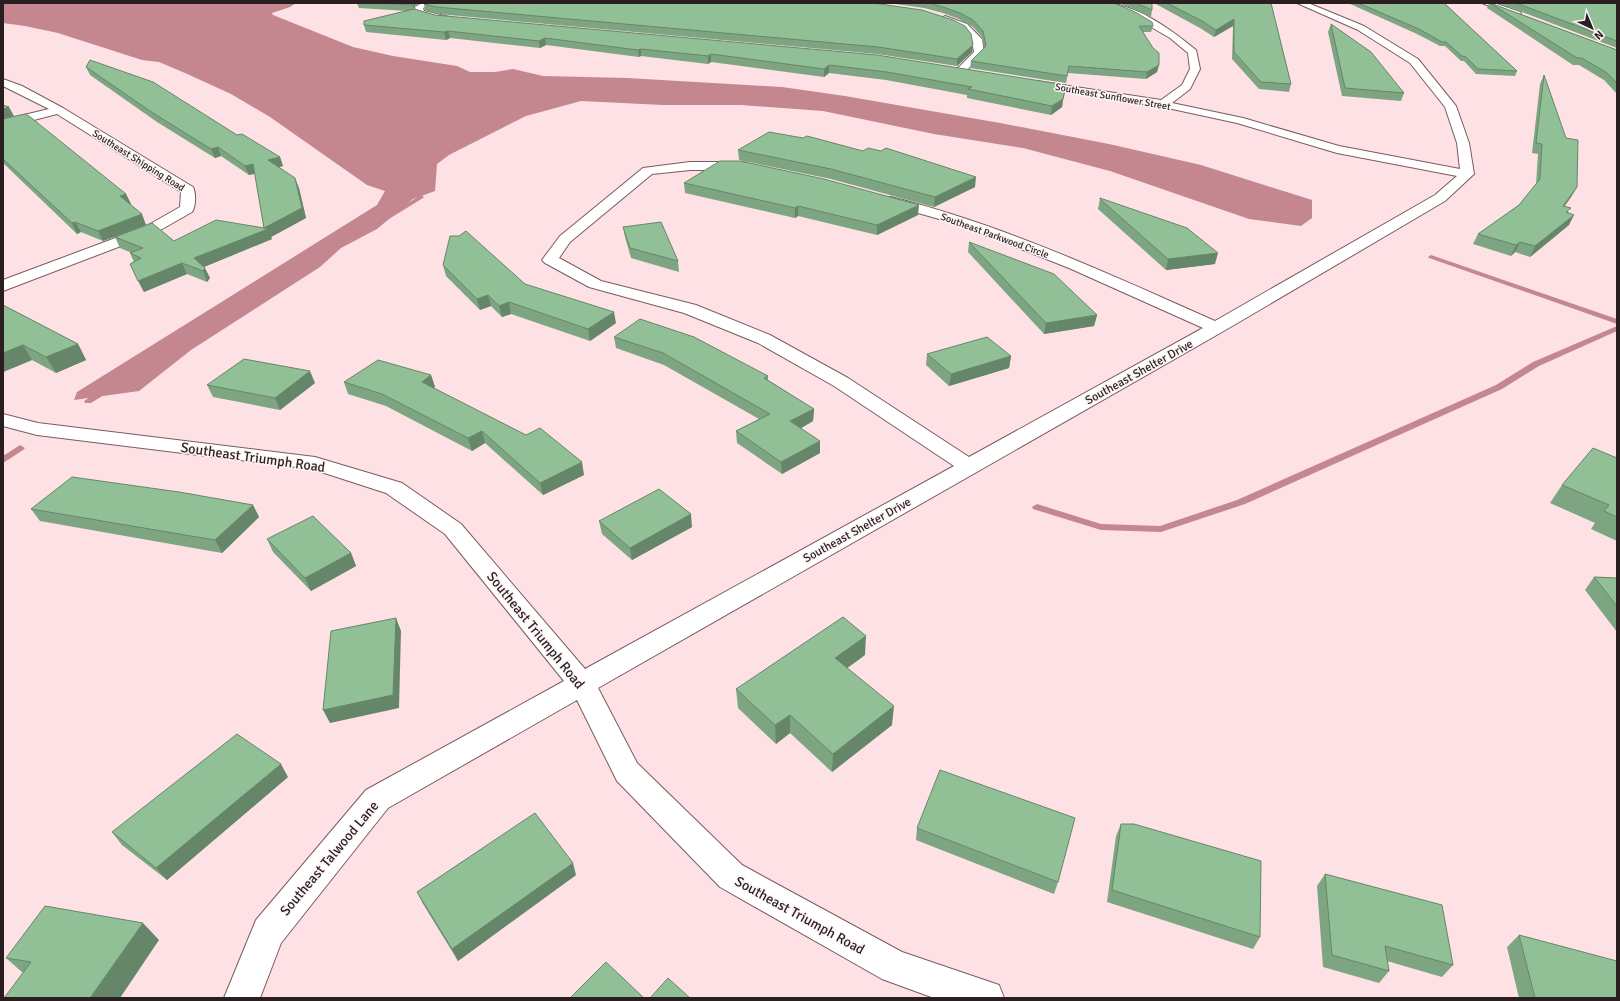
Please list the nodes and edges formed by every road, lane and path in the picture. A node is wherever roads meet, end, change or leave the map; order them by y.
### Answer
1 (429, 3) edge
2 (1105, 3) edge
3 (1301, 3) edge
4 (1486, 3) edge
5 (934, 16) edge
6 (1523, 16) edge
7 (453, 20) edge
8 (976, 74) edge
9 (3, 82) edge
10 (1022, 82) edge
11 (1163, 104) junction
12 (58, 110) junction
13 (3, 124) edge
14 (756, 168) edge
15 (1467, 174) junction
16 (879, 198) edge
17 (3, 286) edge
18 (1216, 328) junction
19 (3, 420) edge
20 (970, 467) junction
21 (582, 684) junction
22 (242, 998) edge
23 (986, 998) edge

1 - 7 street
2 - 11 street
3 - 15 street
4 - 6 street
5 - 8 street
9 - 12 street, Southeast Shipping Road
10 - 11 street, Southeast Sunflower Street
11 - 15 street, Southeast Sunflower Street
12 - 13 street
12 - 17 street, Southeast Shipping Road
14 - 20 street
15 - 18 street, Southeast Shelter Drive
16 - 18 street, Southeast Parkwood Circle
18 - 20 street, Southeast Shelter Drive
19 - 21 street, Southeast Triumph Road
20 - 21 street, Southeast Shelter Drive
21 - 22 street, Southeast Talwood Lane
21 - 23 street, Southeast Triumph Road

